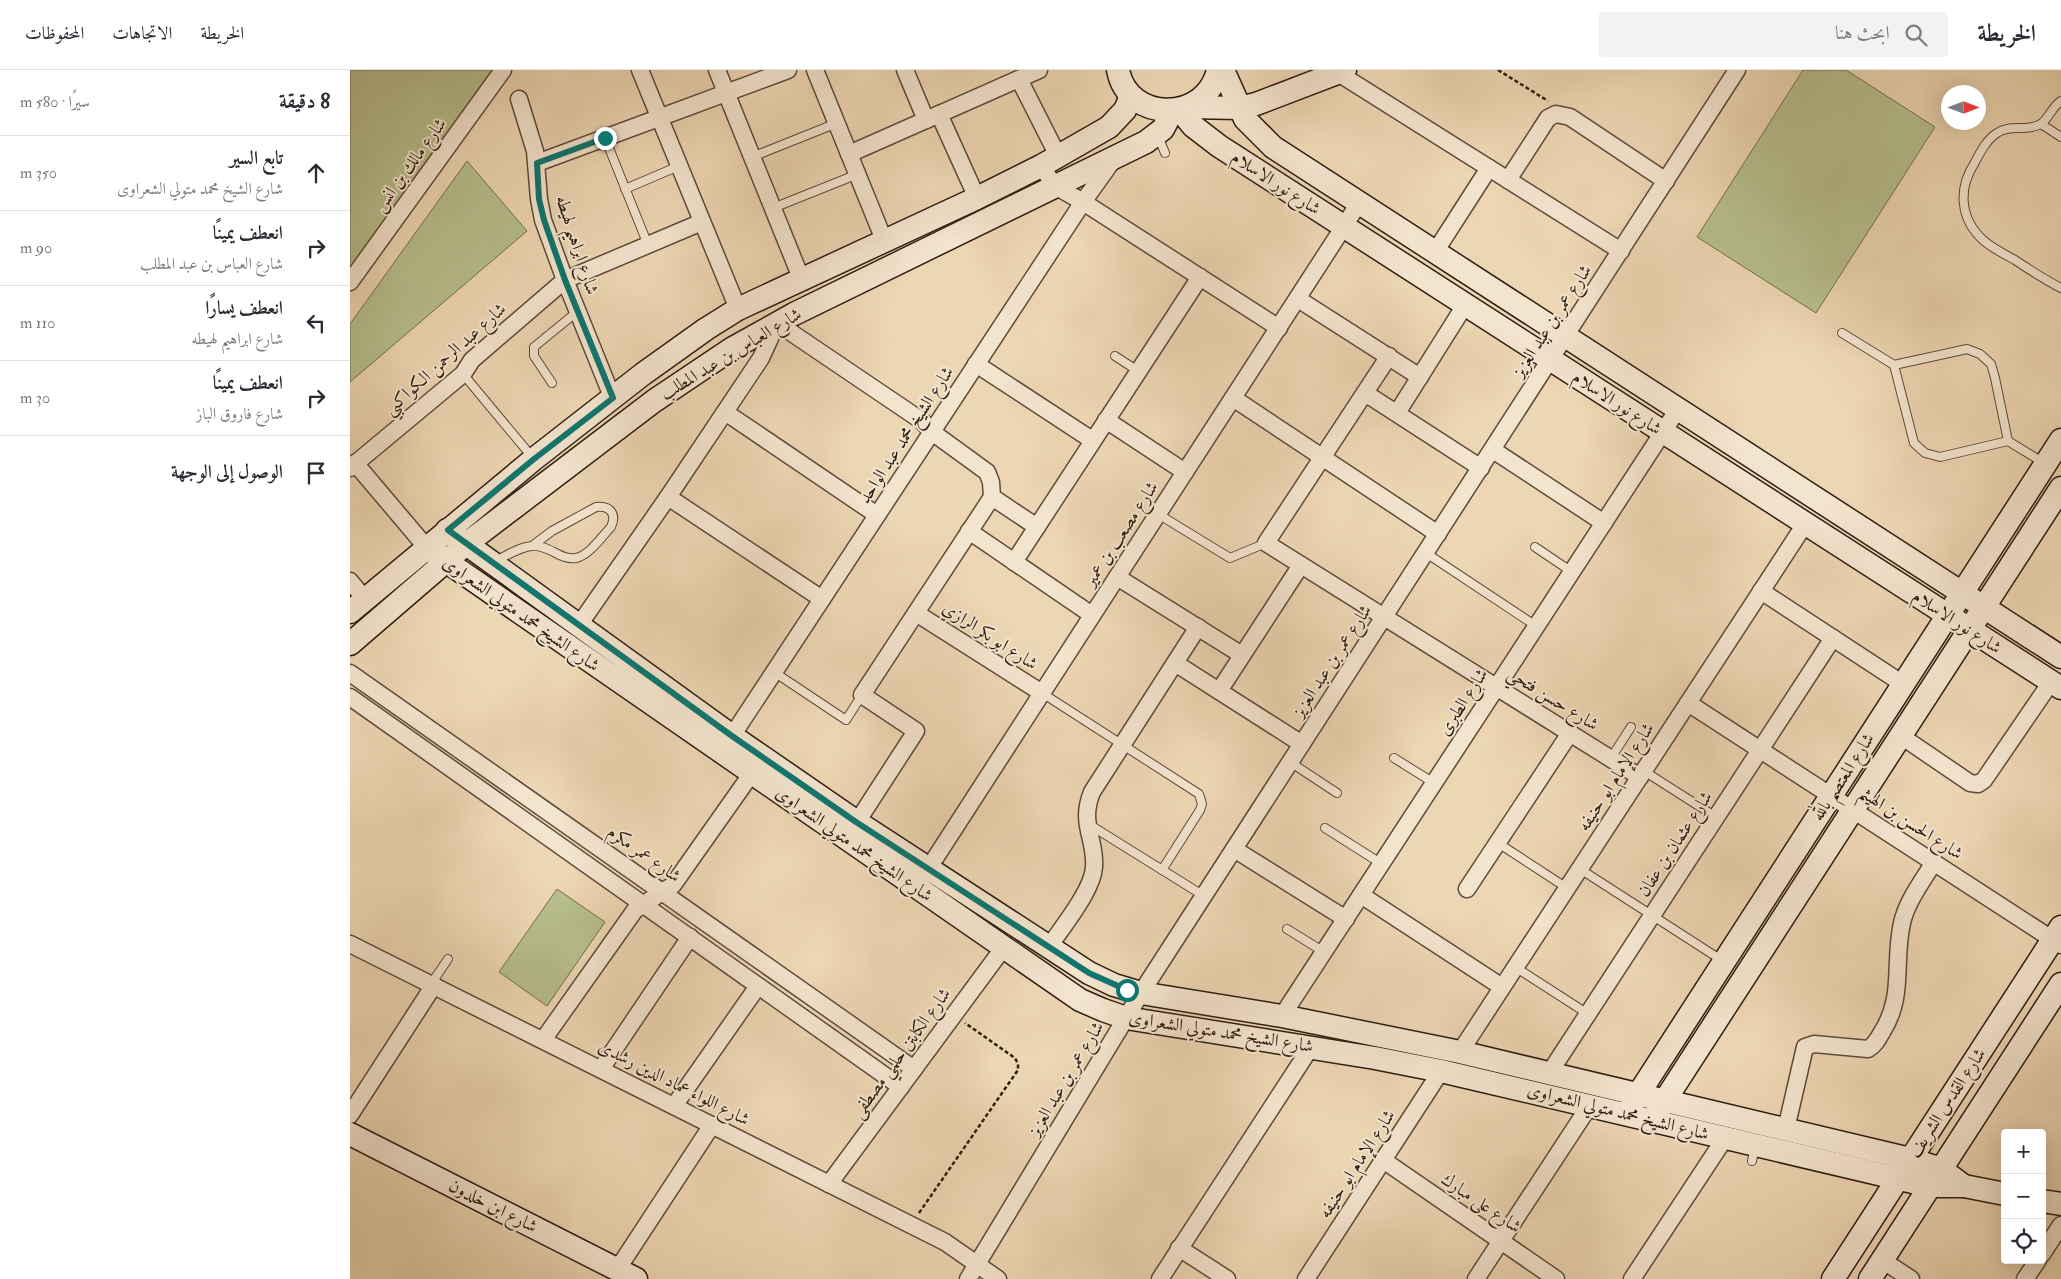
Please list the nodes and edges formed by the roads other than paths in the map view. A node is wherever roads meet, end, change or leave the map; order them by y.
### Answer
1 (503, 70) edge
2 (640, 70) edge
3 (717, 70) edge
4 (815, 70) edge
5 (905, 70) edge
6 (1039, 70) edge
7 (1100, 70) edge
8 (1218, 70) edge
9 (1223, 70) edge
10 (1737, 70) edge
11 (785, 71) edge
12 (1342, 71) edge
13 (1019, 79) junction
14 (1124, 84) edge
15 (726, 93) junction
16 (519, 99) dead end
17 (2061, 101) edge
18 (1240, 108) junction
19 (1180, 109) junction
20 (932, 117) junction
21 (660, 118) junction
22 (837, 123) junction
23 (2041, 124) junction
24 (2061, 137) edge
25 (605, 138) junction
26 (849, 154) junction
27 (752, 158) junction
28 (1114, 158) junction
29 (1049, 161) junction
30 (537, 163) junction
31 (680, 166) junction
32 (1489, 168) junction
33 (858, 174) junction
34 (1508, 180) junction
35 (1666, 181) junction
36 (1055, 186) junction
37 (625, 189) junction
38 (977, 198) junction
39 (1083, 202) junction
40 (1359, 203) junction
41 (773, 208) junction
42 (702, 222) junction
43 (1344, 227) junction
44 (884, 240) junction
45 (648, 245) junction
46 (1621, 251) junction
47 (1435, 252) junction
48 (1200, 277) junction
49 (801, 278) junction
50 (565, 280) junction
51 (350, 282) edge
52 (2061, 288) edge
53 (1298, 298) junction
54 (1466, 305) junction
55 (738, 309) junction
56 (578, 311) junction
57 (776, 323) junction
58 (1279, 328) junction
59 (1842, 333) dead end
60 (1566, 336) junction
61 (1115, 356) dead end
62 (1389, 356) junction
63 (1551, 360) junction
64 (976, 364) junction
65 (1894, 365) junction
66 (1138, 371) junction
67 (464, 374) junction
68 (1420, 377) junction
69 (552, 383) dead end
70 (1365, 393) junction
71 (613, 398) junction
72 (1233, 398) junction
73 (1678, 409) junction
74 (725, 412) junction
75 (1397, 413) junction
76 (1106, 420) junction
77 (932, 432) junction
78 (1663, 432) junction
79 (1092, 440) junction
80 (2061, 440) edge
81 (2008, 441) junction
82 (1493, 450) junction
83 (1322, 458) junction
84 (534, 459) junction
85 (2046, 464) junction
86 (352, 466) edge
87 (1481, 468) junction
88 (1185, 472) junction
89 (2061, 488) edge
90 (668, 497) junction
91 (992, 497) junction
92 (1158, 514) junction
93 (877, 515) junction
94 (1604, 522) junction
95 (1805, 524) junction
96 (1037, 527) junction
97 (448, 530) junction
98 (969, 531) junction
99 (1438, 534) junction
100 (1266, 543) junction
101 (466, 544) junction
102 (532, 546) junction
103 (1535, 547) dead end
104 (426, 548) junction
105 (1426, 553) junction
106 (445, 562) junction
107 (1014, 562) junction
108 (492, 563) junction
109 (1300, 565) junction
110 (1572, 572) junction
111 (1117, 577) junction
112 (350, 581) edge
113 (1761, 591) junction
114 (1962, 593) junction
115 (822, 599) junction
116 (358, 606) edge
117 (1984, 607) junction
118 (916, 613) junction
119 (1947, 615) junction
120 (1092, 616) junction
121 (1384, 617) junction
122 (579, 624) junction
123 (1536, 626) junction
124 (1198, 627) junction
125 (1970, 630) junction
126 (1832, 638) junction
127 (350, 644) edge
128 (1242, 655) junction
129 (2061, 657) edge
130 (1175, 663) junction
131 (774, 672) junction
132 (350, 673) edge
133 (1903, 684) junction
134 (2056, 685) edge
135 (1497, 687) junction
136 (1220, 691) junction
137 (1042, 693) junction
138 (862, 695) junction
139 (350, 697) edge
140 (1688, 703) junction
141 (1631, 727) dead end
142 (1570, 733) junction
143 (732, 736) junction
144 (1901, 736) junction
145 (1122, 744) junction
146 (1302, 744) junction
147 (1760, 749) junction
148 (1394, 758) dead end
149 (1610, 758) junction
150 (1290, 762) junction
151 (752, 773) junction
152 (1642, 774) junction
153 (1434, 783) junction
154 (1337, 793) dead end
155 (1831, 795) junction
156 (1853, 810) junction
157 (1716, 817) junction
158 (856, 822) junction
159 (1086, 823) junction
160 (1324, 828) dead end
161 (1498, 843) junction
162 (1234, 849) junction
163 (1934, 862) junction
164 (1382, 864) junction
165 (1580, 869) junction
166 (1162, 870) junction
167 (922, 878) junction
168 (1567, 888) junction
169 (1467, 889) dead end
170 (663, 892) junction
171 (1362, 895) junction
172 (1204, 896) junction
173 (643, 904) junction
174 (1652, 915) junction
175 (1346, 919) junction
176 (1287, 929) dead end
177 (2058, 937) edge
178 (690, 938) junction
179 (350, 944) edge
180 (1004, 947) junction
181 (1049, 947) junction
182 (1324, 952) junction
183 (448, 960) dead end
184 (1724, 962) junction
185 (1515, 967) junction
186 (2061, 984) edge
187 (432, 985) junction
188 (758, 986) junction
189 (1502, 987) junction
190 (1141, 993) junction
191 (1588, 1014) junction
192 (1282, 1016) junction
193 (1126, 1018) junction
194 (544, 1040) junction
195 (1311, 1047) junction
196 (1460, 1052) junction
197 (600, 1069) junction
198 (914, 1069) junction
199 (1442, 1071) junction
200 (1550, 1072) junction
201 (901, 1087) junction
202 (1639, 1094) junction
203 (1665, 1100) junction
204 (1590, 1105) junction
205 (674, 1106) junction
206 (350, 1114) edge
207 (1626, 1114) junction
208 (1652, 1120) junction
209 (712, 1125) junction
210 (1786, 1129) junction
211 (350, 1134) edge
212 (1725, 1138) junction
213 (1910, 1159) junction
214 (1383, 1160) junction
215 (1935, 1177) junction
216 (1897, 1179) junction
217 (830, 1184) junction
218 (2001, 1193) edge
219 (2046, 1202) edge
220 (2061, 1204) edge
221 (2061, 1226) edge
222 (1501, 1241) junction
223 (1180, 1248) junction
224 (2046, 1248) edge
225 (1882, 1260) junction
226 (977, 1264) junction
227 (2035, 1264) edge
228 (627, 1274) edge
229 (968, 1279) edge
230 (998, 1279) edge
231 (1160, 1279) edge
232 (1226, 1279) edge
233 (1306, 1279) edge
234 (1476, 1279) edge
235 (1556, 1279) edge
236 (1632, 1279) edge
237 (1832, 1279) edge
238 (1870, 1279) edge
239 (1911, 1279) edge
240 (2025, 1279) edge

1 - 51 street, شارع مالك بن انس
2 - 21 street
3 - 15 street
4 - 22 street
5 - 20 street
6 - 13 street
7 - 14 street
8 - 19 street
9 - 18 street, شارع نور الاسلام
10 - 35 street, شارع عمر بن عبد العزيز
11 - 15 street
12 - 18 street
12 - 32 street
13 - 20 street
13 - 29 street
14 - 19 street
14 - 29 street, شارع العباس بن عبد المطلب
15 - 21 street
15 - 27 street
16 - 30 street, شارع ابراهيم لهيطه
17 - 23 lane
18 - 19 street
18 - 40 street, شارع نور الاسلام
19 - 28 street, شارع العباس بن عبد المطلب
19 - 43 street, شارع نور الاسلام
20 - 26 street
20 - 38 street
21 - 25 street
21 - 31 street
22 - 26 street
22 - 27 lane
23 - 24 lane
23 - 52 lane
25 - 30 street
25 - 37 lane
26 - 33 street
27 - 41 street
28 - 36 street, شارع العباس بن عبد المطلب
28 - 39 street, شارع الشيخ محمد عبد الواحد
29 - 36 street
29 - 38 street, شارع العباس بن عبد المطلب
30 - 50 street, شارع ابراهيم لهيطه
31 - 37 lane
31 - 42 street
32 - 34 street
32 - 47 street
33 - 41 lane
33 - 44 street
34 - 35 street
34 - 46 street
35 - 46 street, شارع عمر بن عبد العزيز
36 - 39 street
36 - 57 street, شارع العباس بن عبد المطلب
37 - 45 lane
38 - 44 street, شارع العباس بن عبد المطلب
39 - 48 street
39 - 64 street, شارع الشيخ محمد عبد الواحد
40 - 43 street, شارع مصعب بن عمير
40 - 47 street, شارع نور الاسلام
41 - 49 street
42 - 45 street, شارع عبد الرحمن الكواكبي
42 - 55 street
43 - 53 street, شارع مصعب بن عمير
43 - 54 street, شارع نور الاسلام
44 - 49 street, شارع العباس بن عبد المطلب
45 - 50 street, شارع عبد الرحمن الكواكبي
46 - 60 street, شارع عمر بن عبد العزيز
47 - 60 street, شارع نور الاسلام
48 - 58 street
48 - 66 street
49 - 55 street, شارع العباس بن عبد المطلب
50 - 56 street, شارع ابراهيم لهيطه
50 - 67 street, شارع عبد الرحمن الكواكبي
53 - 58 street, شارع مصعب بن عمير
53 - 62 street
54 - 63 street, شارع نور الاسلام
54 - 68 street
55 - 71 street, شارع العباس بن عبد المطلب
56 - 69 lane
56 - 71 street, شارع ابراهيم لهيطه
57 - 74 street
57 - 77 street
57 - 101 street, شارع العباس بن عبد المطلب
58 - 72 street, شارع مصعب بن عمير
59 - 65 lane
60 - 63 street, شارع عمر بن عبد العزيز
60 - 73 street, شارع نور الاسلام
61 - 66 lane
62 - 68 street
62 - 70 street
63 - 78 street, شارع نور الاسلام
63 - 82 street, شارع عمر بن عبد العزيز
64 - 77 street, شارع الشيخ محمد عبد الواحد
64 - 79 street
65 - 81 lane
65 - 81 lane
66 - 76 street
67 - 84 lane
67 - 86 street, شارع عبد الرحمن الكواكبي
68 - 75 street
70 - 75 street
70 - 83 street
71 - 84 street, شارع العباس بن عبد المطلب
72 - 83 street
72 - 88 street, شارع مصعب بن عمير
73 - 78 street, شارع الطبرى
73 - 114 street, شارع نور الاسلام
74 - 90 street
74 - 93 street
75 - 87 street
76 - 79 street
76 - 88 street
77 - 91 street
77 - 93 street, شارع الشيخ محمد عبد الواحد
78 - 94 street, شارع الطبرى
78 - 95 street, شارع نور الاسلام
79 - 96 street
80 - 85 street, شارع المعتصم بالله
81 - 85 lane
82 - 87 street, شارع عمر بن عبد العزيز
82 - 94 street
83 - 99 street
83 - 100 street
84 - 97 street, شارع العباس بن عبد المطلب
85 - 114 street, شارع المعتصم بالله
86 - 104 street
87 - 99 street, شارع عمر بن عبد العزيز
88 - 92 street, شارع مصعب بن عمير
89 - 117 street, شارع المعتصم بالله
90 - 115 street
90 - 122 street
91 - 96 street
91 - 98 street
92 - 100 lane
92 - 111 street, شارع مصعب بن عمير
93 - 115 street, شارع الشيخ محمد عبد الواحد
94 - 110 street, شارع الطبرى
95 - 113 street, شارع الإمام ابو حنيفه
95 - 119 street, شارع نور الاسلام
96 - 107 street
97 - 101 street, شارع الشيخ محمد متولي الشعراوى
97 - 104 street, شارع العباس بن عبد المطلب
98 - 107 street
98 - 118 street
99 - 105 street, شارع عمر بن عبد العزيز
100 - 109 street, شارع حسن فتحي
101 - 106 street, شارع العباس بن عبد المطلب
101 - 108 street, شارع الشيخ محمد متولي الشعراوى
102 - 102 lane
102 - 108 lane
103 - 110 lane
104 - 106 street, شارع الشيخ محمد متولي الشعراوى
104 - 116 street, شارع العباس بن عبد المطلب
105 - 121 street, شارع عمر بن عبد العزيز
105 - 123 lane
106 - 127 street, شارع العباس بن عبد المطلب
106 - 151 street, شارع الشيخ محمد متولي الشعراوى
107 - 120 street
108 - 122 street, شارع الشيخ محمد متولي الشعراوى
109 - 121 street, شارع حسن فتحي
109 - 128 street
110 - 123 street, شارع الطبرى
111 - 120 street, شارع مصعب بن عمير
111 - 124 street
112 - 116 street
113 - 126 street
113 - 140 street, شارع الإمام ابو حنيفه
114 - 117 street, شارع نور الاسلام
114 - 119 street, شارع المعتصم بالله
115 - 131 street, شارع الشيخ محمد عبد الواحد
117 - 125 street, شارع المعتصم بالله
117 - 129 street, شارع نور الاسلام
118 - 137 street, شارع ابو بكر الرازي
118 - 138 street
119 - 125 street, شارع نور الاسلام
119 - 133 street, شارع المعتصم بالله
120 - 137 street, شارع مصعب بن عمير
121 - 135 street, شارع حسن فتحي
121 - 146 street, شارع عمر بن عبد العزيز
122 - 143 street, شارع الشيخ محمد متولي الشعراوى
123 - 135 street, شارع الطبرى
124 - 128 street
124 - 130 street
125 - 134 street, شارع نور الاسلام
125 - 144 street, شارع المعتصم بالله
126 - 133 street
126 - 147 street, شارع عثمان بن عفان
128 - 136 street
130 - 136 street
130 - 145 street
131 - 138 lane
131 - 143 street, شارع الشيخ محمد عبد الواحد
132 - 170 street, شارع عمر مكرم
133 - 155 street, شارع المعتصم بالله
134 - 144 street
135 - 142 street, شارع حسن فتحي
135 - 153 street, شارع الطبرى
136 - 146 street
137 - 145 lane
137 - 167 street, شارع مصعب بن عمير
138 - 158 street
139 - 173 street
140 - 147 street, شارع الحسن بن الهيثم
140 - 152 street, شارع الإمام ابو حنيفه
141 - 149 lane
142 - 149 street, شارع حسن فتحي
142 - 161 street
143 - 158 street, شارع الشيخ محمد متولي الشعراوى
144 - 156 street, شارع المعتصم بالله
145 - 159 street
145 - 166 lane
146 - 150 street, شارع عمر بن عبد العزيز
147 - 155 street, شارع الحسن بن الهيثم
147 - 157 street, شارع عثمان بن عفان
148 - 153 lane
149 - 152 street, شارع حسن فتحي
150 - 154 lane
150 - 162 street, شارع عمر بن عبد العزيز
151 - 167 street, شارع الشيخ محمد متولي الشعراوى
151 - 170 street
152 - 157 lane
152 - 165 street, شارع الإمام ابو حنيفه
153 - 164 street, شارع الطبرى
155 - 156 street, شارع الحسن بن الهيثم
155 - 184 street, شارع المعتصم بالله
156 - 163 street, شارع الحسن بن الهيثم
156 - 203 street, شارع المعتصم بالله
157 - 174 street, شارع عثمان بن عفان
158 - 167 street, شارع الشيخ محمد متولي الشعراوى
159 - 166 lane
159 - 181 street
160 - 164 lane
161 - 168 lane
161 - 169 street
162 - 172 street, شارع عمر بن عبد العزيز
162 - 175 street
163 - 177 street, شارع الحسن بن الهيثم
163 - 210 street
164 - 171 street, شارع الطبرى
165 - 168 street, شارع الإمام ابو حنيفه
165 - 174 lane
166 - 172 lane
167 - 180 street, شارع الشيخ محمد متولي الشعراوى
167 - 181 street, شارع الشيخ محمد متولي الشعراوى
168 - 185 street, شارع الإمام ابو حنيفه
170 - 173 street
170 - 198 street, شارع عمر مكرم
171 - 175 street, شارع الطبرى
171 - 189 street
172 - 190 street, شارع عمر بن عبد العزيز
173 - 178 street
173 - 194 street
174 - 184 lane
174 - 191 street, شارع عثمان بن عفان
175 - 182 street, شارع الطبرى
176 - 182 lane
177 - 213 street, شارع القدس الشريف
178 - 188 street
178 - 197 street
179 - 187 street, شارع اللواء عماد الدين رشدى
180 - 193 street, شارع الشيخ محمد متولي الشعراوى
180 - 198 street, شارع الكابتن حلمي مصطفى
181 - 190 street, شارع الشيخ محمد متولي الشعراوى
182 - 192 street, شارع الطبرى
183 - 187 lane
184 - 202 street, شارع المعتصم بالله
185 - 189 street, شارع الإمام ابو حنيفه
185 - 191 lane
186 - 215 street, شارع القدس الشريف
187 - 194 street, شارع اللواء عماد الدين رشدى
187 - 206 street
188 - 201 street
188 - 205 street
189 - 196 street, شارع الإمام ابو حنيفه
190 - 192 street, شارع الشيخ محمد متولي الشعراوى
190 - 193 street, شارع عمر بن عبد العزيز
191 - 200 street, شارع عثمان بن عفان
192 - 196 street, شارع الشيخ محمد متولي الشعراوى
193 - 195 street, شارع الشيخ محمد متولي الشعراوى
193 - 226 street, شارع عمر بن عبد العزيز
194 - 197 street, شارع اللواء عماد الدين رشدى
195 - 199 street, شارع الشيخ محمد متولي الشعراوى
195 - 223 street
196 - 200 street, شارع الشيخ محمد متولي الشعراوى
197 - 205 street, شارع اللواء عماد الدين رشدى
198 - 201 street, شارع الكابتن حلمي مصطفى
199 - 204 street, شارع الشيخ محمد متولي الشعراوى
199 - 214 street, شارع الإمام ابو حنيفه
200 - 202 street, شارع الشيخ محمد متولي الشعراوى
201 - 217 street, شارع الكابتن حلمي مصطفى
202 - 203 street, شارع الشيخ محمد متولي الشعراوى
202 - 207 street, شارع المعتصم بالله
203 - 208 street, شارع المعتصم بالله
203 - 210 street, شارع الشيخ محمد متولي الشعراوى
204 - 207 street, شارع الشيخ محمد متولي الشعراوى
204 - 222 street
205 - 209 street, شارع اللواء عماد الدين رشدى
207 - 208 street, شارع الشيخ محمد متولي الشعراوى
208 - 212 street, شارع الشيخ محمد متولي الشعراوى
209 - 217 street, شارع اللواء عماد الدين رشدى
209 - 228 street
210 - 213 street, شارع الشيخ محمد متولي الشعراوى
211 - 228 street, شارع ابن خلدون
212 - 216 street, شارع الشيخ محمد متولي الشعراوى
212 - 236 street
213 - 215 street, شارع الشيخ محمد متولي الشعراوى
213 - 216 street, شارع القدس الشريف
214 - 222 street, شارع على مبارك
214 - 233 street, شارع الإمام ابو حنيفه
215 - 216 street, شارع الشيخ محمد متولي الشعراوى
215 - 218 street, شارع الشيخ محمد متولي الشعراوى
215 - 225 street, شارع القدس الشريف
216 - 237 street, شارع القدس الشريف
217 - 226 street, شارع اللواء عماد الدين رشدى
219 - 220 street
221 - 224 street
222 - 234 street
222 - 235 street, شارع على مبارك
223 - 231 street
223 - 232 street
225 - 238 street, شارع القدس الشريف
225 - 239 street
226 - 229 street, شارع عمر بن عبد العزيز
226 - 230 street, شارع اللواء عماد الدين رشدى
227 - 240 street

